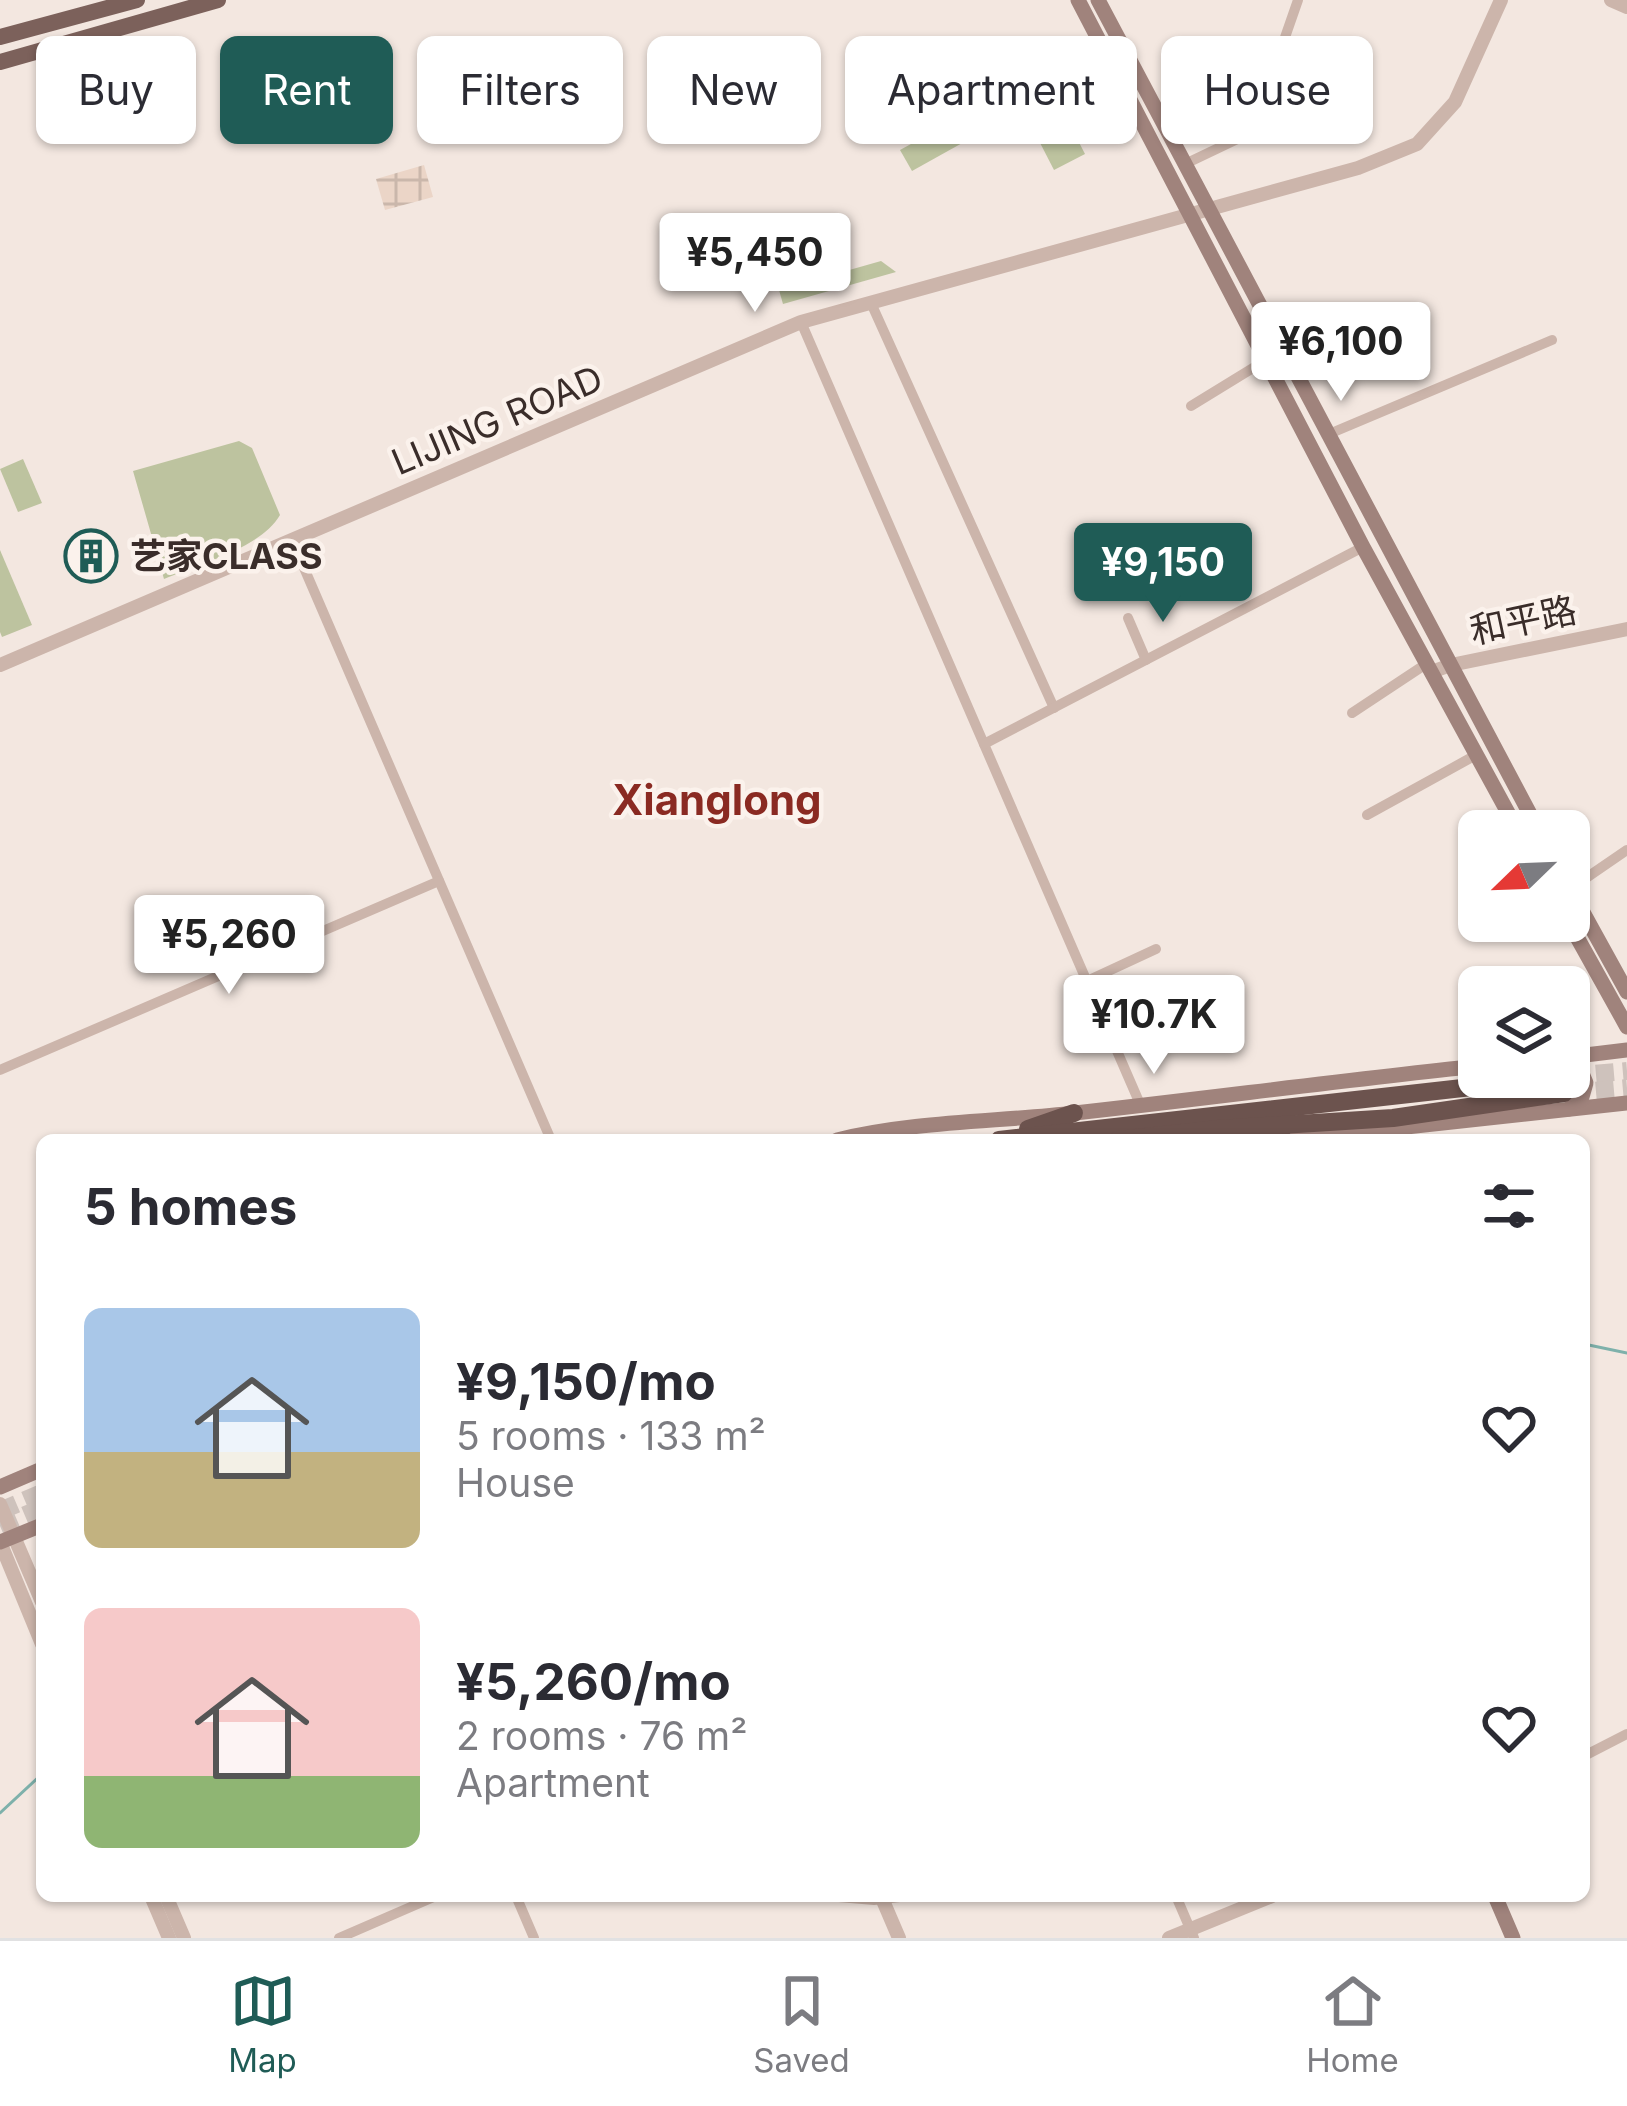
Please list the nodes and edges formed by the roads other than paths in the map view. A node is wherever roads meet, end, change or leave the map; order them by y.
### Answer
1 (137, 0) edge
2 (218, 0) edge
3 (1078, 0) edge
4 (1098, 0) edge
5 (1298, 0) edge
6 (1502, 0) edge
7 (1611, 0) edge
8 (1627, 8) edge
9 (0, 37) edge
10 (0, 62) edge
11 (1185, 164) junction
12 (1209, 211) junction
13 (1191, 216) junction
14 (871, 303) junction
15 (801, 322) junction
16 (1552, 340) dead end
17 (1266, 360) junction
18 (1191, 406) dead end
19 (1328, 434) junction
20 (292, 540) junction
21 (1363, 547) junction
22 (1128, 618) dead end
23 (1627, 629) edge
24 (1146, 660) junction
25 (0, 664) edge
26 (1451, 665) junction
27 (1429, 668) junction
28 (1054, 708) junction
29 (1352, 713) dead end
30 (984, 744) junction
31 (1476, 755) junction
32 (1506, 810) edge
33 (1528, 810) edge
34 (1366, 815) dead end
35 (1627, 850) edge
36 (1590, 874) edge
37 (439, 881) junction
38 (1590, 926) edge
39 (1580, 942) edge
40 (1156, 949) dead end
41 (1087, 981) junction
42 (1627, 992) edge
43 (1627, 1027) edge
44 (1627, 1050) edge
45 (1590, 1056) edge
46 (1458, 1068) edge
47 (0, 1070) edge
48 (1590, 1097) edge
49 (1505, 1098) edge
50 (1531, 1098) edge
51 (1535, 1098) edge
52 (1627, 1103) edge
53 (1140, 1104) junction
54 (1074, 1113) junction
55 (1218, 1129) junction
56 (548, 1134) edge
57 (868, 1134) edge
58 (1016, 1134) edge
59 (1071, 1134) edge
60 (1173, 1134) edge
61 (1249, 1134) edge
62 (1322, 1134) edge
63 (36, 1472) edge
64 (0, 1487) edge
65 (0, 1504) edge
66 (36, 1528) edge
67 (4, 1541) edge
68 (36, 1592) edge
69 (36, 1628) edge
70 (1627, 1734) edge
71 (1590, 1753) edge
72 (154, 1902) edge
73 (169, 1902) edge
74 (422, 1902) edge
75 (519, 1902) edge
76 (879, 1902) edge
77 (1179, 1902) edge
78 (1259, 1902) edge
79 (1487, 1902) edge
80 (1498, 1902) edge
81 (1192, 1934) edge
82 (169, 1938) edge
83 (184, 1938) edge
84 (339, 1938) edge
85 (534, 1938) edge
86 (894, 1938) edge
87 (1169, 1938) edge
88 (1502, 1938) edge
89 (1513, 1938) edge

1 - 9 main road
2 - 10 main road
3 - 13 main road
4 - 11 main road
5 - 11 street
6 - 12 street, LIJING ROAD
7 - 8 street
11 - 12 main road
12 - 13 street, LIJING ROAD
12 - 19 main road
13 - 14 street, LIJING ROAD
13 - 17 main road
14 - 15 street, LIJING ROAD
14 - 28 street
15 - 20 street, LIJING ROAD
15 - 30 street
16 - 19 street
17 - 18 street
17 - 21 main road
19 - 26 main road
20 - 25 street, LIJING ROAD
20 - 37 street
21 - 24 street
21 - 27 main road
22 - 24 street
23 - 26 street, 和平路
24 - 28 street
26 - 27 street, 和平路
26 - 33 main road
27 - 29 street
27 - 31 main road
28 - 30 street
30 - 41 street
31 - 32 main road
31 - 34 street
35 - 36 street
37 - 47 street
37 - 56 street
38 - 42 main road
39 - 43 main road
40 - 41 street
41 - 53 street
44 - 45 main road
46 - 53 main road
48 - 52 main road
49 - 59 highway
50 - 55 highway
51 - 62 main road
53 - 54 main road
54 - 57 main road
54 - 58 highway
55 - 60 highway
55 - 61 highway
63 - 64 main road
65 - 67 street
66 - 67 main road
67 - 68 street
67 - 69 street
70 - 71 street
72 - 82 street
73 - 83 street
74 - 84 street
75 - 85 street
76 - 86 street
77 - 81 street
78 - 81 street
79 - 88 main road
80 - 89 main road
81 - 87 street

